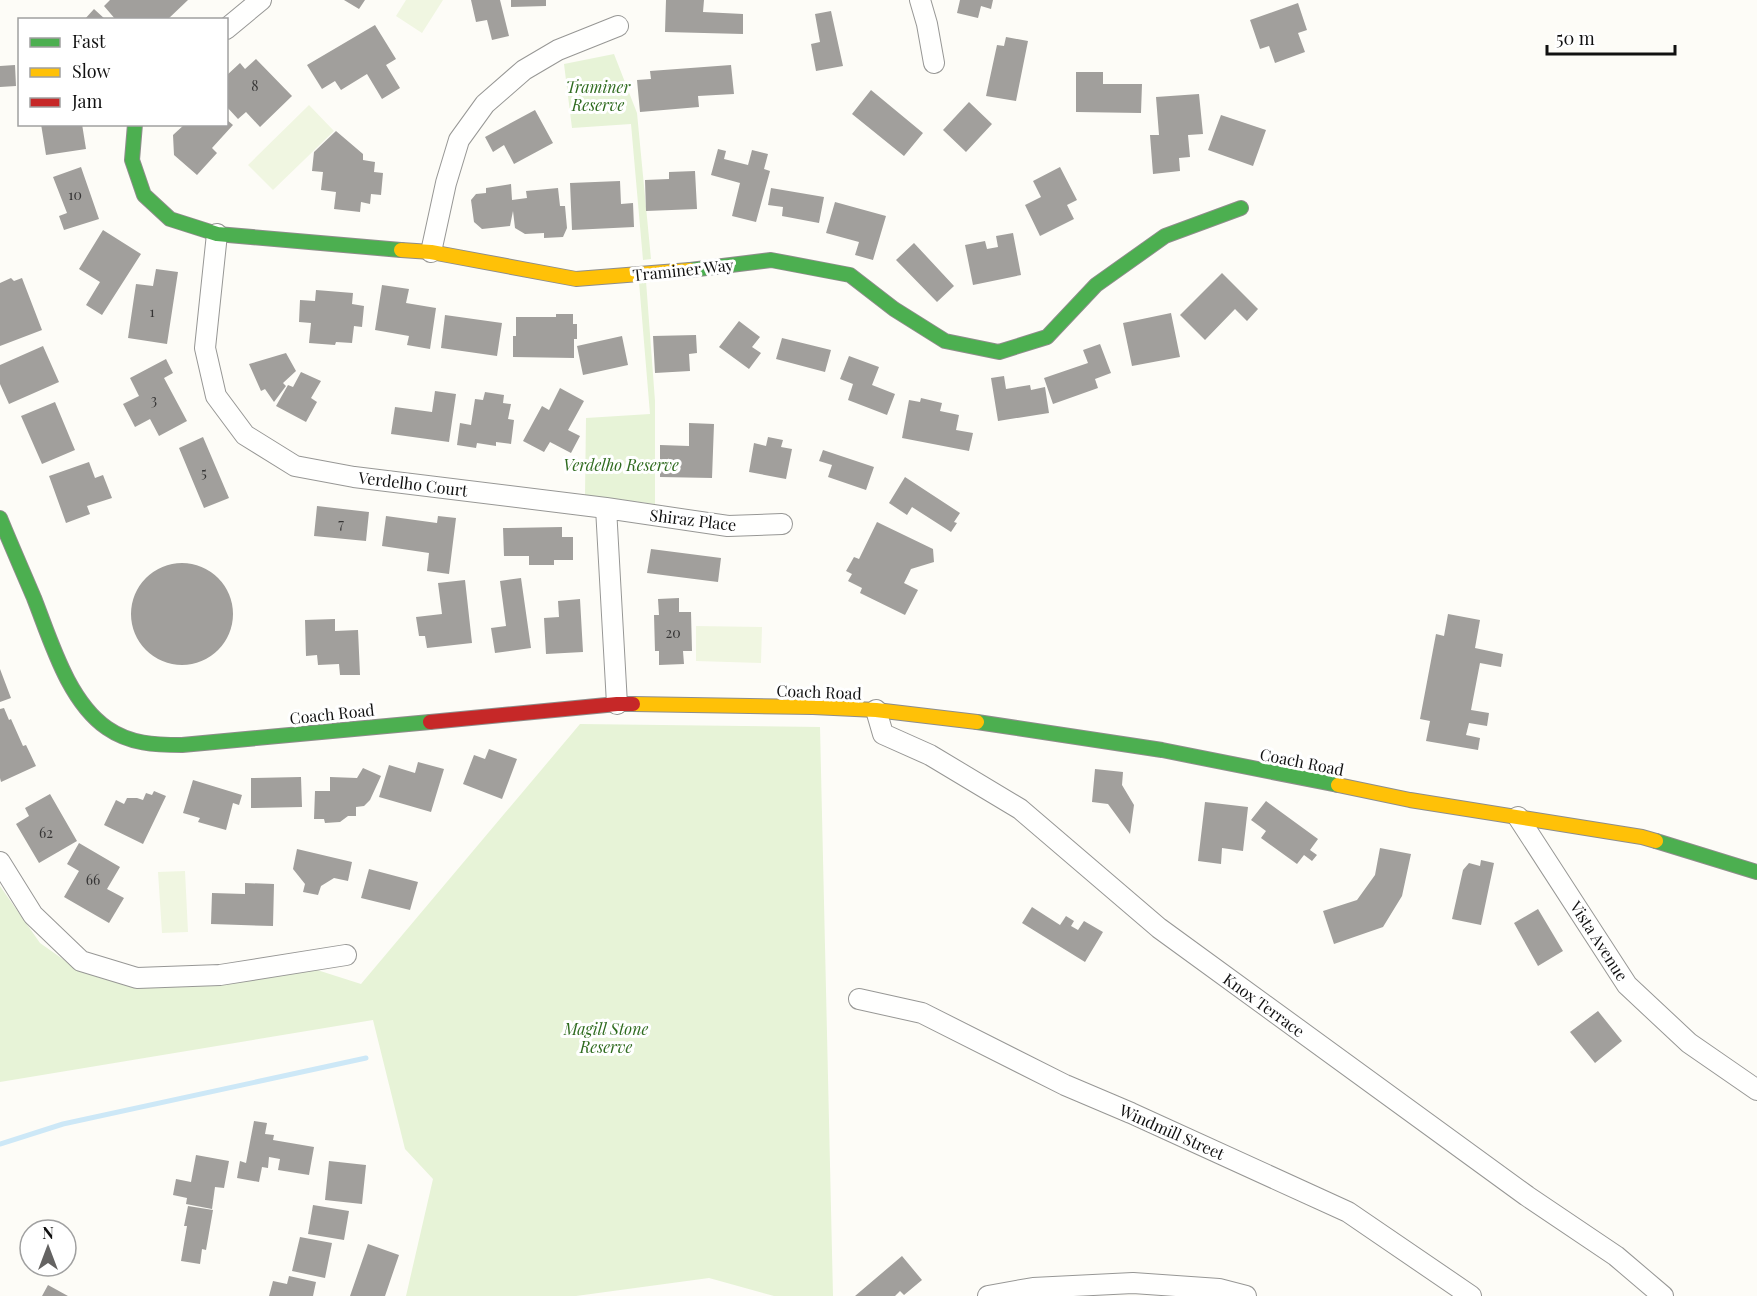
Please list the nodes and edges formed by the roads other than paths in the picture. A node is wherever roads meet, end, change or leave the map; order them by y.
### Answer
1 (261, 0) edge
2 (921, 0) edge
3 (618, 26) dead end
4 (228, 27) edge
5 (934, 63) dead end
6 (135, 126) edge
7 (1241, 208) dead end
8 (217, 234) junction
9 (431, 252) junction
10 (606, 508) junction
11 (0, 518) edge
12 (782, 524) dead end
13 (617, 704) junction
14 (876, 710) junction
15 (1518, 817) junction
16 (0, 862) edge
17 (1757, 872) edge
18 (346, 955) dead end
19 (859, 999) dead end
20 (1757, 1090) edge
21 (988, 1296) edge
22 (1246, 1296) edge
23 (1471, 1296) edge
24 (1663, 1296) edge

1 - 4 street
2 - 5 street
3 - 9 street
6 - 8 street, Traminer Way
7 - 9 street, Traminer Way
8 - 9 street, Traminer Way
8 - 10 street, Verdelho Court
10 - 12 street, Shiraz Place
10 - 13 street
11 - 13 street, Coach Road
13 - 14 street, Coach Road
14 - 15 street, Coach Road
14 - 24 street, Knox Terrace
15 - 17 street, Coach Road
15 - 20 street, Vista Avenue
16 - 18 street
19 - 23 street, Windmill Street
21 - 22 street

